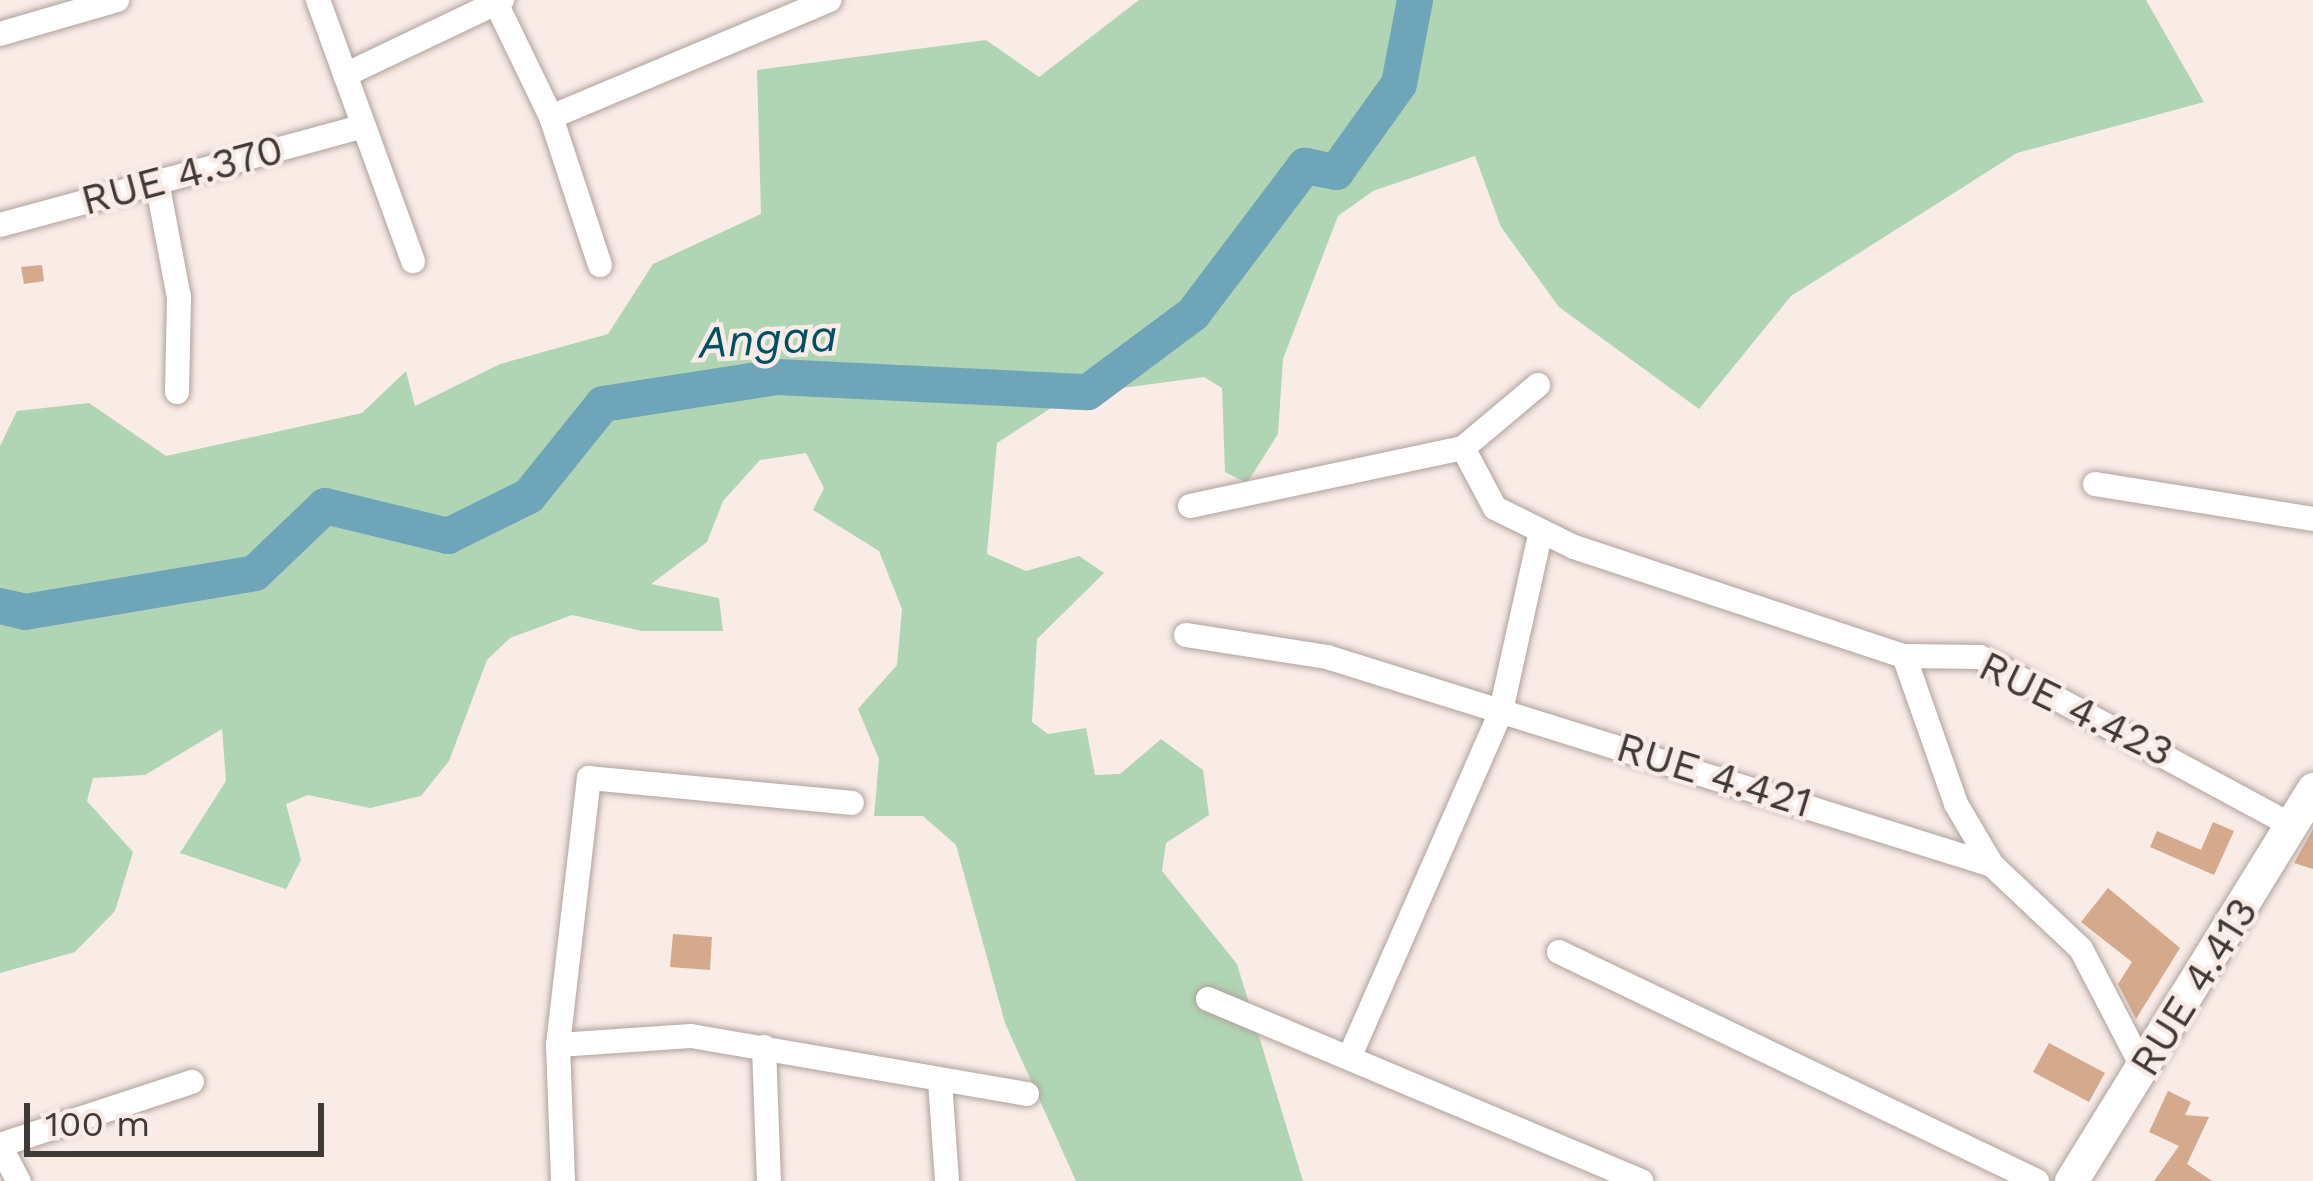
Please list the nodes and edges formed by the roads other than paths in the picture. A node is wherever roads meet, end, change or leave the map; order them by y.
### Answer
1 (117, 0) edge
2 (317, 0) edge
3 (829, 0) edge
4 (499, 1) edge
5 (0, 34) edge
6 (345, 75) junction
7 (551, 117) junction
8 (364, 126) junction
9 (158, 182) junction
10 (0, 225) edge
11 (412, 261) dead end
12 (601, 266) dead end
13 (1538, 385) dead end
14 (177, 392) dead end
15 (1463, 448) junction
16 (2095, 484) dead end
17 (1190, 506) dead end
18 (2313, 519) edge
19 (1541, 531) junction
20 (1186, 635) dead end
21 (1904, 656) junction
22 (1501, 711) junction
23 (2313, 789) edge
24 (852, 803) dead end
25 (2292, 826) junction
26 (1992, 866) junction
27 (1559, 952) dead end
28 (1208, 999) dead end
29 (558, 1045) junction
30 (764, 1047) junction
31 (1349, 1058) junction
32 (2142, 1066) junction
33 (940, 1081) junction
34 (192, 1082) dead end
35 (1027, 1094) dead end
36 (0, 1145) edge
37 (19, 1181) edge
38 (563, 1181) edge
39 (770, 1181) edge
40 (947, 1181) edge
41 (1641, 1181) edge
42 (2037, 1181) edge
43 (2071, 1181) edge

1 - 5 street
2 - 6 street
3 - 7 street
4 - 6 street
4 - 7 street
6 - 8 street
7 - 12 street
8 - 9 street, RUE 4.370
8 - 11 street
9 - 10 street, RUE 4.370
9 - 14 street
13 - 15 street
15 - 17 street
15 - 19 street, RUE 4.423
16 - 18 street
19 - 21 street, RUE 4.423
19 - 22 street
20 - 22 street, RUE 4.421
21 - 25 street, RUE 4.423
21 - 26 street
22 - 26 street, RUE 4.421
22 - 31 street
23 - 25 street, RUE 4.413
24 - 29 street
25 - 32 street, RUE 4.413
26 - 32 street, RUE 4.421
27 - 42 street
28 - 31 street
29 - 30 street
29 - 38 street
30 - 33 street
30 - 39 street
31 - 41 street
32 - 43 street, RUE 4.413
33 - 35 street
33 - 40 street
34 - 36 street
36 - 37 street

